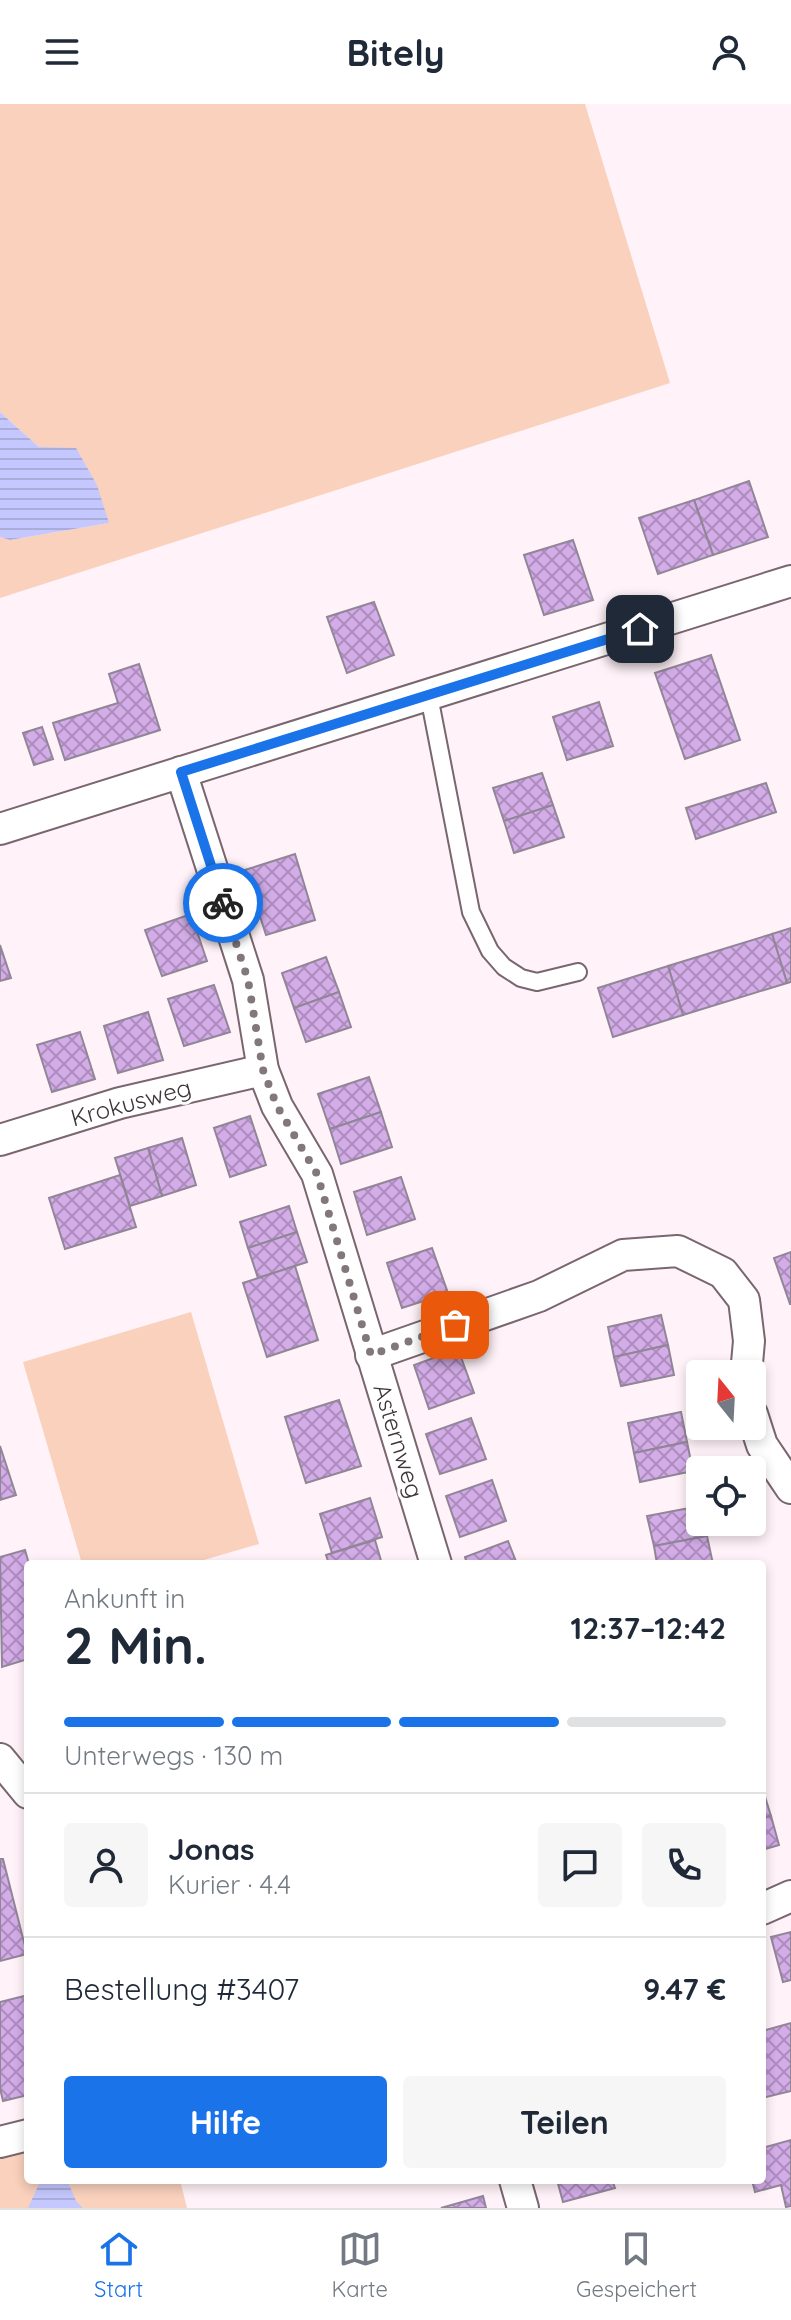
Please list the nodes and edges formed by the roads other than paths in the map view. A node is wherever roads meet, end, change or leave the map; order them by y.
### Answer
1 (791, 581) edge
2 (429, 696) junction
3 (181, 772) junction
4 (0, 829) edge
5 (578, 972) dead end
6 (263, 1070) junction
7 (0, 1140) edge
8 (371, 1355) junction
9 (747, 1360) edge
10 (760, 1440) edge
11 (791, 1488) edge
12 (435, 1560) edge
13 (0, 1759) edge
14 (18, 1794) edge
15 (791, 1896) edge
16 (766, 1907) edge
17 (24, 2136) edge
18 (0, 2142) edge
19 (516, 2184) edge
20 (523, 2208) edge

1 - 2 street
2 - 3 street
2 - 5 lane
3 - 4 street
3 - 6 street, Asternweg
6 - 7 street, Krokusweg
6 - 8 street, Asternweg
8 - 9 street
8 - 12 street, Asternweg
10 - 11 street
13 - 14 street
15 - 16 street
17 - 18 street
19 - 20 street

